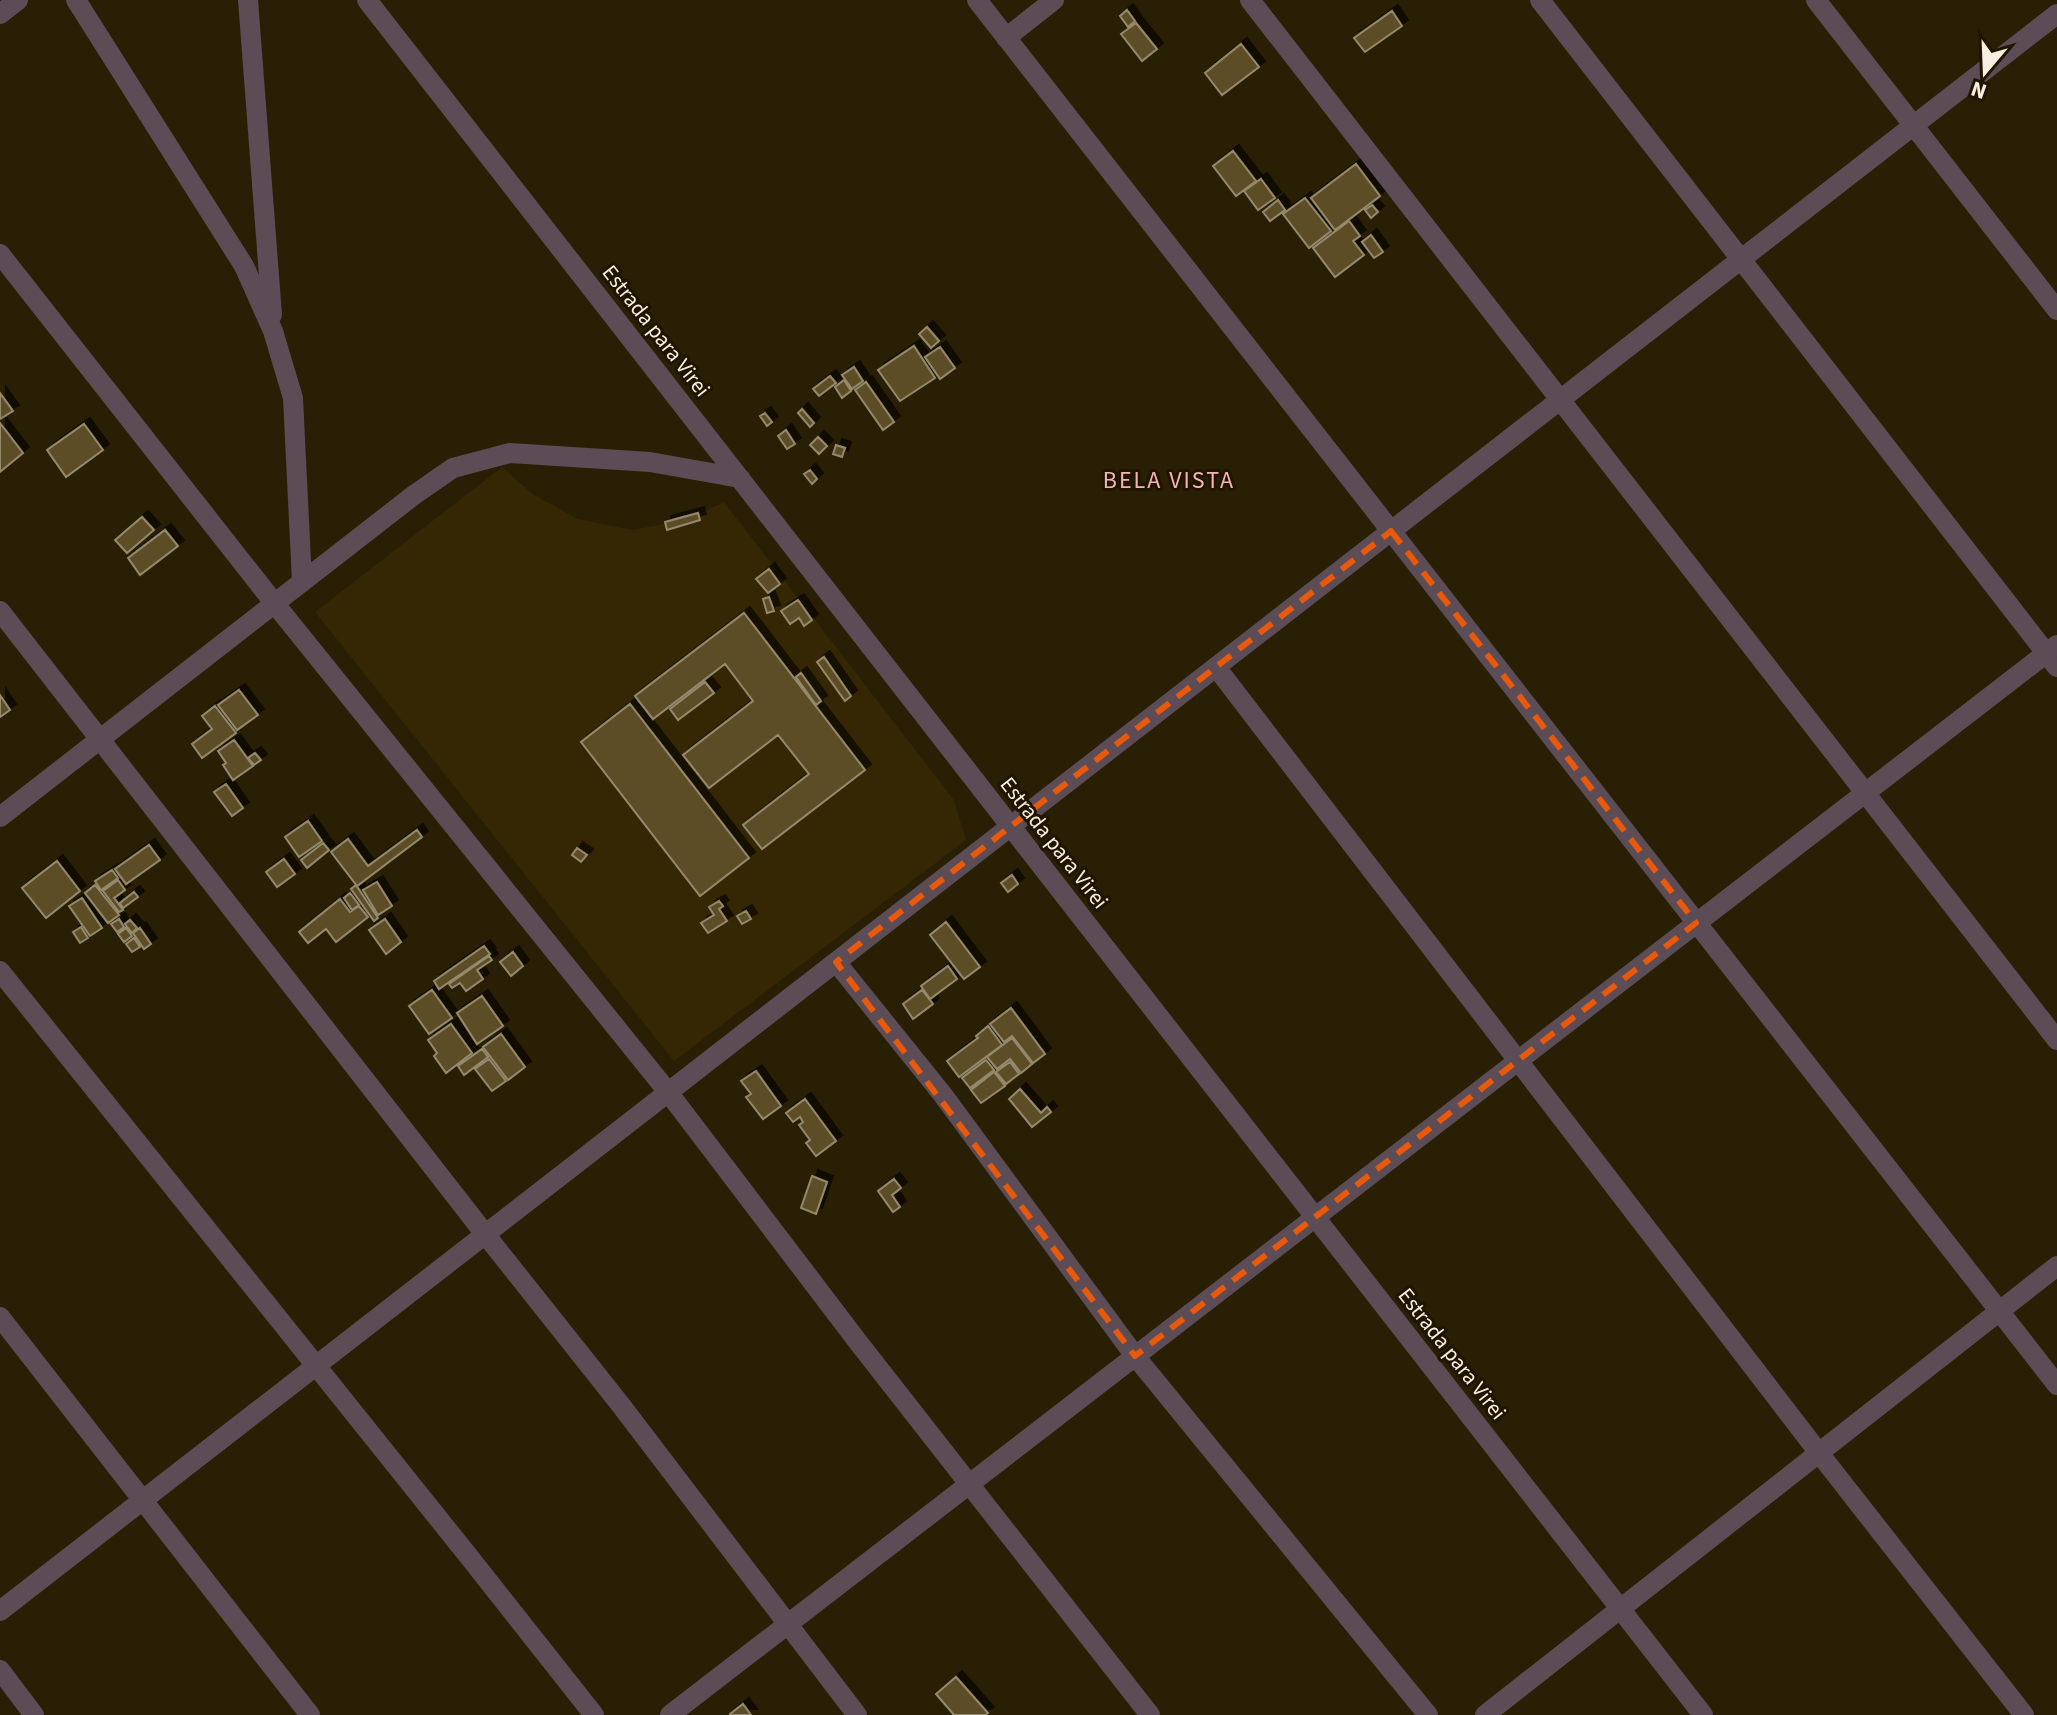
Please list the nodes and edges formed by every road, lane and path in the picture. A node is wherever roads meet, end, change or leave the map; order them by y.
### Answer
1 (18, 0) edge
2 (76, 0) edge
3 (248, 0) edge
4 (367, 0) edge
5 (977, 0) edge
6 (1054, 0) edge
7 (1250, 0) edge
8 (1540, 0) edge
9 (1816, 0) edge
10 (0, 14) edge
11 (2057, 14) edge
12 (1006, 38) junction
13 (1913, 125) junction
14 (0, 254) edge
15 (1741, 259) junction
16 (2057, 310) edge
17 (273, 331) junction
18 (1560, 400) junction
19 (740, 478) junction
20 (1391, 531) junction
21 (302, 582) junction
22 (275, 604) junction
23 (0, 611) edge
24 (2053, 655) edge
25 (1216, 667) junction
26 (99, 740) junction
27 (1865, 793) junction
28 (0, 817) edge
29 (1011, 826) junction
30 (1696, 923) junction
31 (836, 962) junction
32 (0, 971) edge
33 (2057, 1040) edge
34 (1518, 1061) junction
35 (668, 1092) junction
36 (1315, 1217) junction
37 (485, 1234) junction
38 (2057, 1266) edge
39 (1999, 1311) junction
40 (0, 1317) edge
41 (1135, 1356) junction
42 (316, 1366) junction
43 (2057, 1385) edge
44 (1819, 1453) junction
45 (969, 1484) junction
46 (143, 1500) junction
47 (1620, 1609) junction
48 (0, 1611) edge
49 (788, 1624) junction
50 (0, 1670) edge
51 (34, 1715) edge
52 (310, 1715) edge
53 (594, 1715) edge
54 (670, 1715) edge
55 (857, 1715) edge
56 (1150, 1715) edge
57 (1428, 1715) edge
58 (1485, 1715) edge
59 (1703, 1715) edge
60 (2024, 1715) edge

1 - 10 street
2 - 17 street
3 - 17 street
4 - 19 street, Estrada para Virei
5 - 12 street
6 - 12 street
7 - 18 street
8 - 15 street
9 - 13 street
11 - 13 street
12 - 20 street
13 - 15 street
13 - 16 street
14 - 22 street
15 - 18 street
15 - 24 street
17 - 21 street
18 - 20 street
18 - 27 street
19 - 21 street
19 - 29 street, Estrada para Virei
20 - 25 street
20 - 30 street
21 - 22 street
22 - 26 street
22 - 35 street
23 - 26 street
24 - 27 street
25 - 29 street
25 - 34 street
26 - 28 street
26 - 37 street
27 - 30 street
27 - 33 street
29 - 31 street
29 - 36 street, Estrada para Virei
30 - 34 street
30 - 39 street
31 - 35 street
31 - 41 street
32 - 42 street
34 - 36 street
34 - 44 street
35 - 37 street
35 - 45 street
36 - 41 street
36 - 47 street, Estrada para Virei
37 - 42 street
37 - 49 street
38 - 39 street
39 - 43 street
39 - 44 street
40 - 46 street
41 - 45 street
41 - 57 street
42 - 46 street
42 - 53 street
44 - 47 street
44 - 60 street
45 - 49 street
45 - 56 street
46 - 48 street
46 - 52 street
47 - 58 street
47 - 59 street, Estrada para Virei
49 - 54 street
49 - 55 street
50 - 51 street

